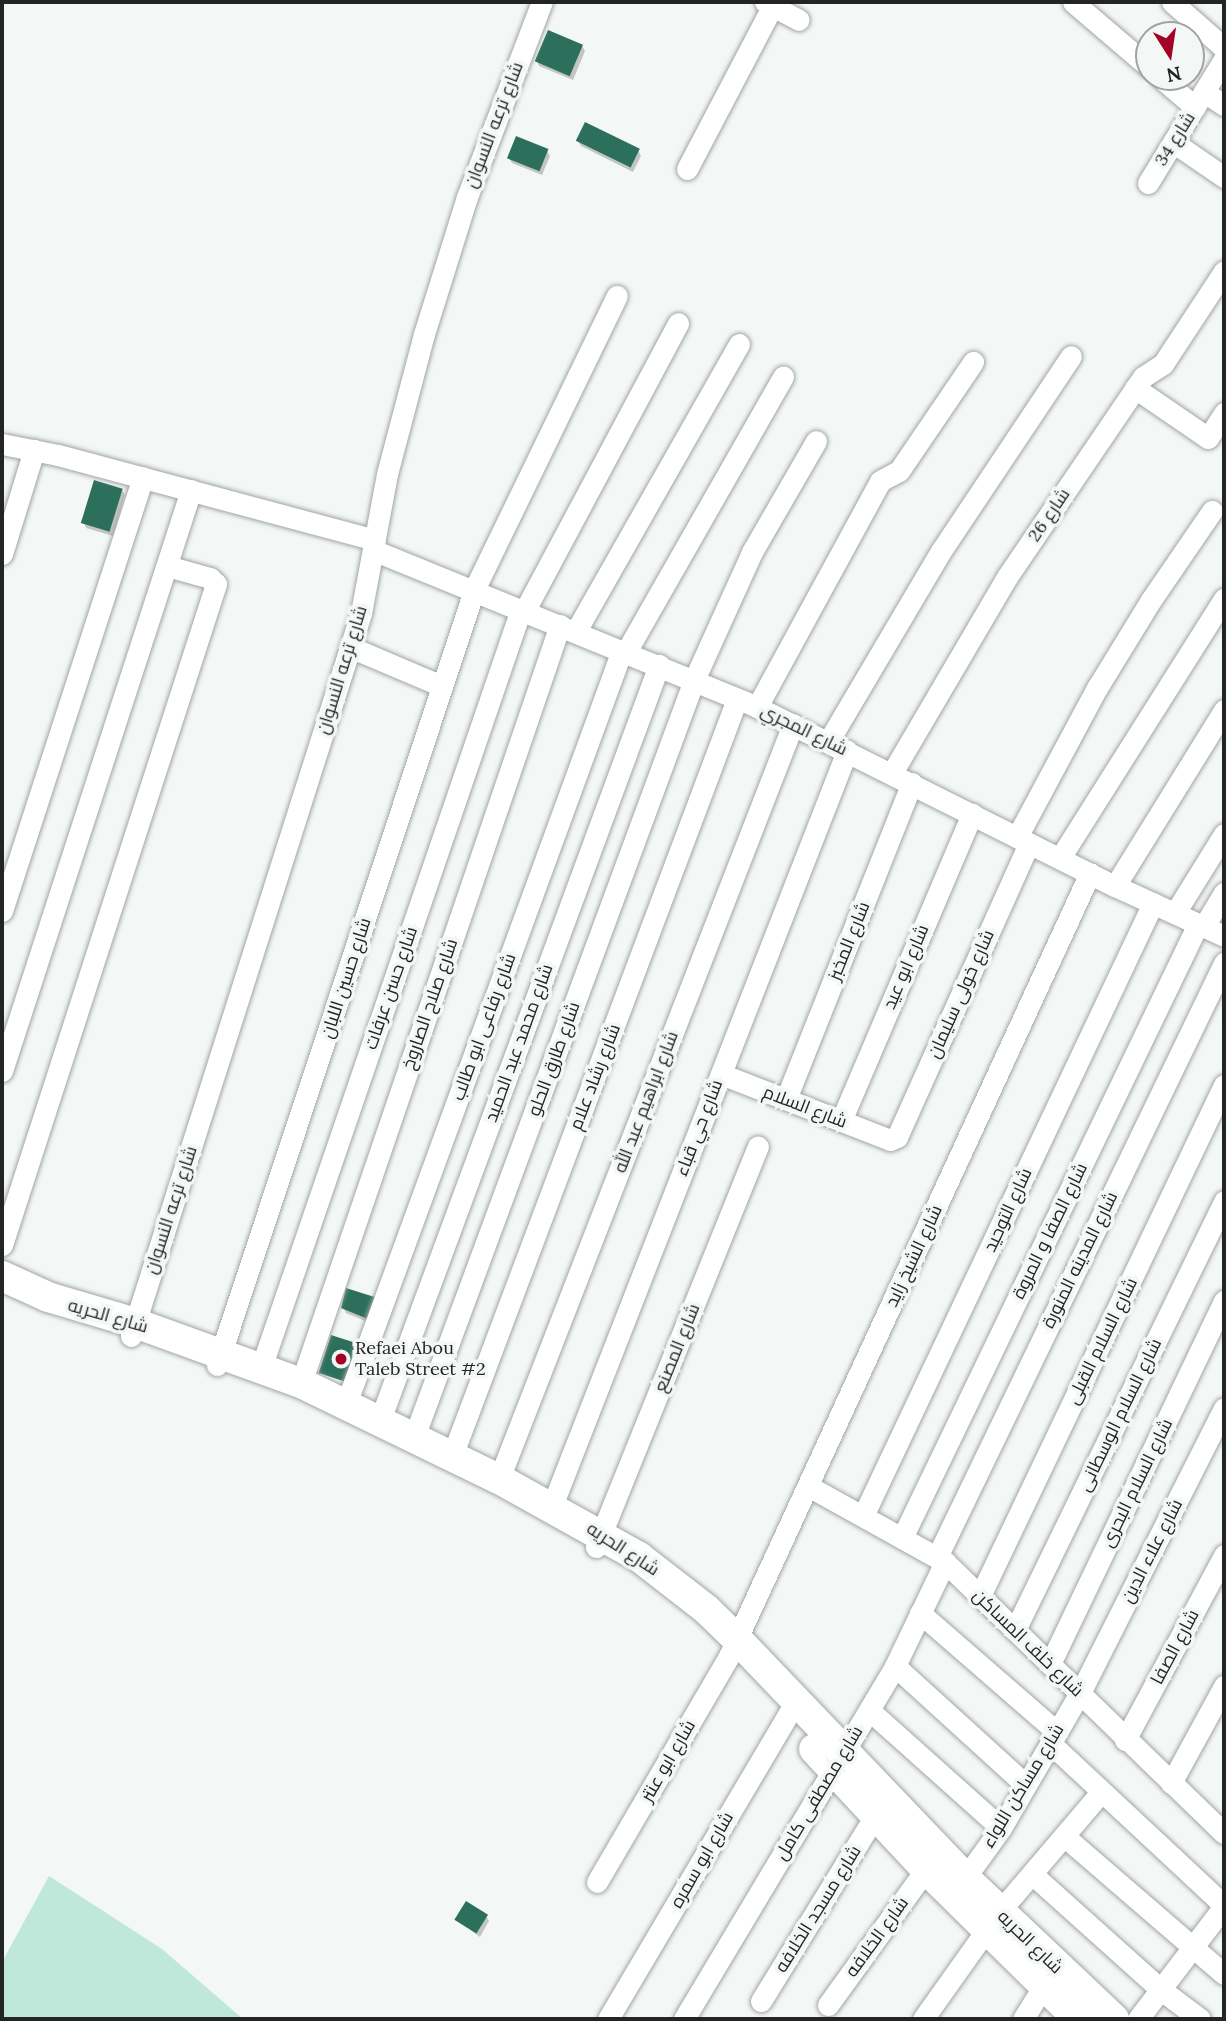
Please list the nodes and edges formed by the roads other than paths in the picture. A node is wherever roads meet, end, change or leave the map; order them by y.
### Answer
1 (542, 2) edge
2 (1073, 2) edge
3 (1172, 2) edge
4 (769, 4) edge
5 (799, 20) dead end
6 (1224, 48) edge
7 (1135, 55) edge
8 (1224, 59) edge
9 (1184, 91) edge
10 (1199, 100) junction
11 (1224, 105) edge
12 (1173, 142) junction
13 (687, 169) dead end
14 (1224, 177) edge
15 (1148, 183) dead end
16 (1224, 271) edge
17 (617, 296) dead end
18 (678, 323) dead end
19 (739, 344) dead end
20 (1071, 356) dead end
21 (973, 362) dead end
22 (783, 377) dead end
23 (1135, 388) junction
24 (1224, 413) edge
25 (816, 441) dead end
26 (2, 444) edge
27 (34, 450) junction
28 (143, 477) junction
29 (191, 490) junction
30 (1213, 510) dead end
31 (374, 545) junction
32 (2, 554) edge
33 (167, 566) junction
34 (474, 590) junction
35 (1224, 599) edge
36 (523, 610) junction
37 (568, 628) junction
38 (350, 647) junction
39 (624, 651) junction
40 (659, 665) junction
41 (694, 680) junction
42 (442, 687) junction
43 (747, 703) junction
44 (1224, 710) edge
45 (793, 724) junction
46 (837, 746) junction
47 (892, 773) junction
48 (912, 783) junction
49 (972, 814) junction
50 (1224, 834) edge
51 (1023, 840) junction
52 (1060, 858) junction
53 (1090, 873) junction
54 (1115, 886) junction
55 (1224, 893) edge
56 (1153, 903) junction
57 (2, 911) edge
58 (1175, 913) junction
59 (1201, 925) junction
60 (1224, 936) edge
61 (1224, 963) edge
62 (2, 1071) edge
63 (721, 1074) junction
64 (1224, 1085) edge
65 (786, 1099) junction
66 (841, 1121) junction
67 (890, 1140) joint
68 (758, 1147) dead end
69 (1224, 1201) edge
70 (2, 1245) edge
71 (2, 1276) edge
72 (2, 1294) edge
73 (1224, 1301) edge
74 (133, 1329) junction
75 (219, 1360) junction
76 (261, 1368) junction
77 (301, 1383) junction
78 (346, 1404) junction
79 (1224, 1408) edge
80 (380, 1420) junction
81 (414, 1437) junction
82 (452, 1456) junction
83 (499, 1479) junction
84 (808, 1486) junction
85 (552, 1506) junction
86 (863, 1516) junction
87 (902, 1538) junction
88 (599, 1541) junction
89 (1224, 1555) edge
90 (941, 1560) junction
91 (980, 1596) junction
92 (920, 1613) junction
93 (1015, 1630) junction
94 (733, 1647) junction
95 (1050, 1664) junction
96 (895, 1666) junction
97 (1224, 1686) edge
98 (1080, 1693) junction
99 (791, 1710) junction
100 (869, 1710) junction
101 (1054, 1738) junction
102 (1125, 1740) junction
103 (839, 1760) junction
104 (1171, 1783) junction
105 (1026, 1784) junction
106 (1101, 1792) junction
107 (875, 1816) junction
108 (1223, 1827) edge
109 (1001, 1828) junction
110 (1064, 1836) junction
111 (926, 1869) junction
112 (1032, 1874) junction
113 (965, 1878) junction
114 (597, 1882) dead end
115 (1224, 1906) edge
116 (992, 1921) junction
117 (1192, 1949) junction
118 (1224, 1974) edge
119 (1044, 1987) junction
120 (1160, 1989) junction
121 (761, 2001) dead end
122 (828, 2005) dead end
123 (608, 2019) edge
124 (684, 2019) edge
125 (923, 2019) edge
126 (1023, 2019) edge
127 (1078, 2019) edge
128 (1114, 2019) edge
129 (1138, 2019) edge
130 (1200, 2019) edge

1 - 31 street, شارع ترعه النسوان
2 - 7 street
3 - 6 street
4 - 5 street
4 - 13 street
8 - 10 street, شارع 34
9 - 10 street
10 - 11 street
10 - 12 street, شارع 34
12 - 14 street
12 - 15 street, شارع 34
16 - 23 street, شارع 26
17 - 34 street, شارع حسين اللبان
18 - 36 street, شارع حسن عرفات
19 - 37 street, شارع صلاح الصاروخ
20 - 46 street, شارع حي قباء
21 - 43 street, شارع رشاد علام
22 - 39 street, شارع رفاعى ابو طالب
23 - 24 street
23 - 47 street, شارع 26
25 - 41 street, شارع طارق الحلو
26 - 27 street, شارع المجري
27 - 28 street, شارع المجري
27 - 32 street
28 - 29 street, شارع المجري
28 - 57 street
29 - 31 street, شارع المجري
29 - 33 street
30 - 51 street, شارع خولى سليمان
31 - 34 street, شارع المجري
31 - 38 street, شارع ترعه النسوان
33 - 62 street
33 - 70 street
34 - 36 street, شارع المجري
34 - 42 street, شارع حسين اللبان
35 - 52 street
36 - 37 street, شارع المجري
36 - 76 street, شارع حسن عرفات
37 - 39 street, شارع المجري
37 - 77 street, شارع صلاح الصاروخ
38 - 42 street
38 - 74 street, شارع ترعه النسوان
39 - 40 street, شارع المجري
39 - 78 street, شارع رفاعى ابو طالب
40 - 41 street, شارع المجري
40 - 80 street, شارع محمد عبد الحميد
41 - 43 street, شارع المجري
41 - 81 street, شارع طارق الحلو
42 - 75 street, شارع حسين اللبان
43 - 45 street, شارع المجري
43 - 82 street, شارع رشاد علام
44 - 54 street
45 - 46 street, شارع المجري
45 - 83 street, شارع ابراهيم عبد الله
46 - 47 street, شارع المجري
46 - 63 street, شارع حي قباء
47 - 48 street, شارع المجري
48 - 49 street, شارع المجري
48 - 65 street, شارع المخبز
49 - 51 street, شارع المجري
49 - 66 street, شارع ابو عيد
50 - 58 street
51 - 52 street, شارع المجري
51 - 67 street, شارع خولى سليمان
52 - 53 street, شارع المجري
53 - 54 street, شارع المجري
53 - 84 street, شارع الشيخ زايد
54 - 56 street, شارع المجري
55 - 59 street, شارع الصفا و المروة
56 - 58 street, شارع المجري
56 - 86 street, شارع التوحيد
58 - 59 street, شارع المجري
59 - 60 street, شارع المجري
59 - 87 street, شارع الصفا و المروة
61 - 90 street, شارع المدينه المنورة
63 - 65 street, شارع السلام
63 - 85 street, شارع حي قباء
64 - 91 street, شارع السلام القبلى
65 - 66 street, شارع السلام
66 - 67 street, شارع السلام
68 - 88 street, شارع المصنع
69 - 93 street, شارع السلام الوسطانى
71 - 74 main road, شارع الحريه
72 - 74 main road, شارع الحريه
73 - 95 street, شارع السلام البحرى
74 - 75 main road, شارع الحريه
75 - 76 main road, شارع الحريه
75 - 88 main road, شارع الحريه
76 - 77 main road, شارع الحريه
77 - 78 main road, شارع الحريه
78 - 80 main road, شارع الحريه
79 - 98 street, شارع علاء الدين
80 - 81 main road, شارع الحريه
81 - 82 main road, شارع الحريه
82 - 83 main road, شارع الحريه
83 - 85 main road, شارع الحريه
84 - 86 street, شارع خلف المساكن
84 - 94 street, شارع الشيخ زايد
85 - 88 main road, شارع الحريه
86 - 87 street, شارع خلف المساكن
87 - 90 street, شارع خلف المساكن
88 - 94 main road, شارع الحريه
89 - 102 street, شارع الصفا
90 - 91 street, شارع خلف المساكن
90 - 92 street, شارع مصطفى كامل
91 - 93 street, شارع خلف المساكن
92 - 96 street, شارع مصطفى كامل
92 - 101 street
93 - 95 street, شارع خلف المساكن
94 - 99 main road, شارع الحريه
94 - 114 street, شارع ابو عنتر
95 - 98 street, شارع خلف المساكن
96 - 100 street, شارع مصطفى كامل
96 - 105 street
97 - 104 street
98 - 101 street, شارع مساكن اللواء
98 - 102 street, شارع خلف المساكن
99 - 103 main road, شارع الحريه
99 - 123 street, شارع ابو سمره
100 - 103 street, شارع مصطفى كامل
100 - 109 street
101 - 105 street, شارع مساكن اللواء
101 - 106 street
102 - 104 street, شارع خلف المساكن
103 - 107 main road, شارع الحريه
103 - 113 main road, شارع الحريه
103 - 124 street, شارع مصطفى كامل
104 - 108 street, شارع خلف المساكن
105 - 109 street, شارع مساكن اللواء
106 - 110 street
106 - 115 street
107 - 111 main road, شارع الحريه
107 - 121 street, شارع مسجد الخلافه
109 - 113 street, شارع مساكن اللواء
110 - 112 street
110 - 117 street
111 - 116 main road, شارع الحريه
111 - 122 street, شارع الخلافه
112 - 116 street
112 - 120 street
113 - 116 main road, شارع الحريه
115 - 117 street
116 - 119 main road, شارع الحريه
116 - 125 street
116 - 128 main road, شارع الحريه
117 - 118 street
117 - 120 street
119 - 126 street
119 - 127 main road, شارع الحريه
120 - 129 street
120 - 130 street

